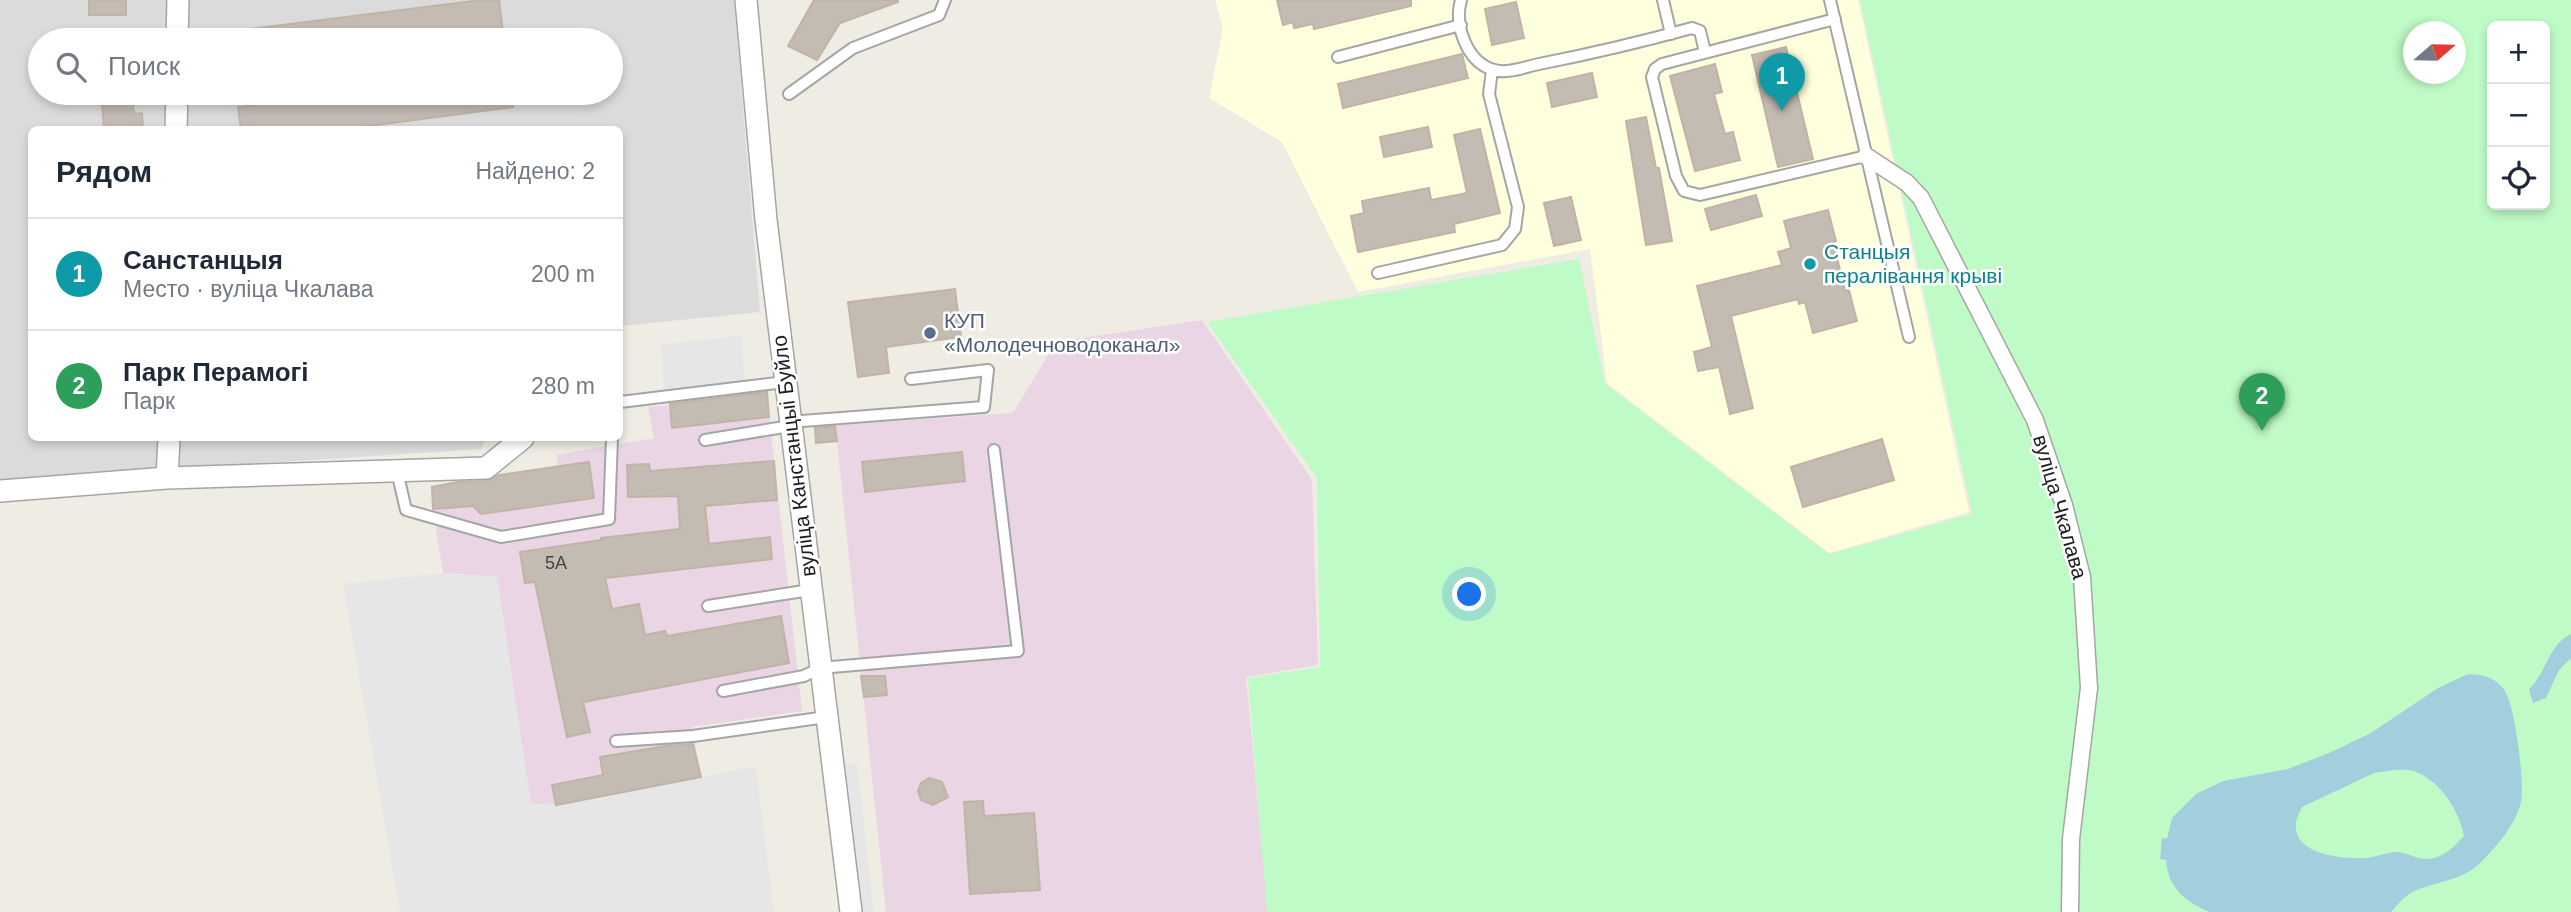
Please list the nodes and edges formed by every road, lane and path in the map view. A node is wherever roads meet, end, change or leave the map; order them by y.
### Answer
1 (178, 0) edge
2 (746, 0) edge
3 (945, 0) edge
4 (1461, 0) edge
5 (1663, 0) edge
6 (1830, 0) edge
7 (1835, 19) junction
8 (1461, 25) junction
9 (177, 28) edge
10 (1671, 34) junction
11 (1705, 52) junction
12 (1338, 57) dead end
13 (1492, 70) junction
14 (789, 94) dead end
15 (177, 105) edge
16 (176, 126) edge
17 (1866, 156) junction
18 (1378, 273) dead end
19 (1909, 337) dead end
20 (911, 379) dead end
21 (785, 382) junction
22 (623, 402) edge
23 (790, 424) junction
24 (705, 440) dead end
25 (169, 441) edge
26 (519, 441) edge
27 (612, 441) edge
28 (993, 450) dead end
29 (397, 471) junction
30 (167, 478) junction
31 (0, 491) edge
32 (810, 590) junction
33 (708, 606) dead end
34 (820, 668) junction
35 (723, 691) dead end
36 (826, 717) junction
37 (616, 741) dead end
38 (851, 912) edge
39 (2070, 912) edge

1 - 9 street
2 - 21 street, вуліца Канстанцыі Буйло
3 - 14 lane
4 - 8 lane
5 - 10 lane
6 - 7 lane
7 - 11 lane
7 - 17 lane
8 - 12 lane
8 - 13 lane
10 - 11 lane
10 - 13 lane
11 - 17 lane
13 - 18 lane
15 - 16 street
17 - 19 lane
17 - 39 street, вуліца Чкалава
20 - 23 lane
21 - 22 lane
21 - 23 street, вуліца Канстанцыі Буйло
23 - 24 lane
23 - 32 street, вуліца Канстанцыі Буйло
25 - 30 street
26 - 29 street
27 - 29 lane
28 - 34 lane
29 - 30 street
30 - 31 street
32 - 33 lane
32 - 34 street, вуліца Канстанцыі Буйло
34 - 35 lane
34 - 36 street, вуліца Канстанцыі Буйло
36 - 37 lane
36 - 38 street, вуліца Канстанцыі Буйло

